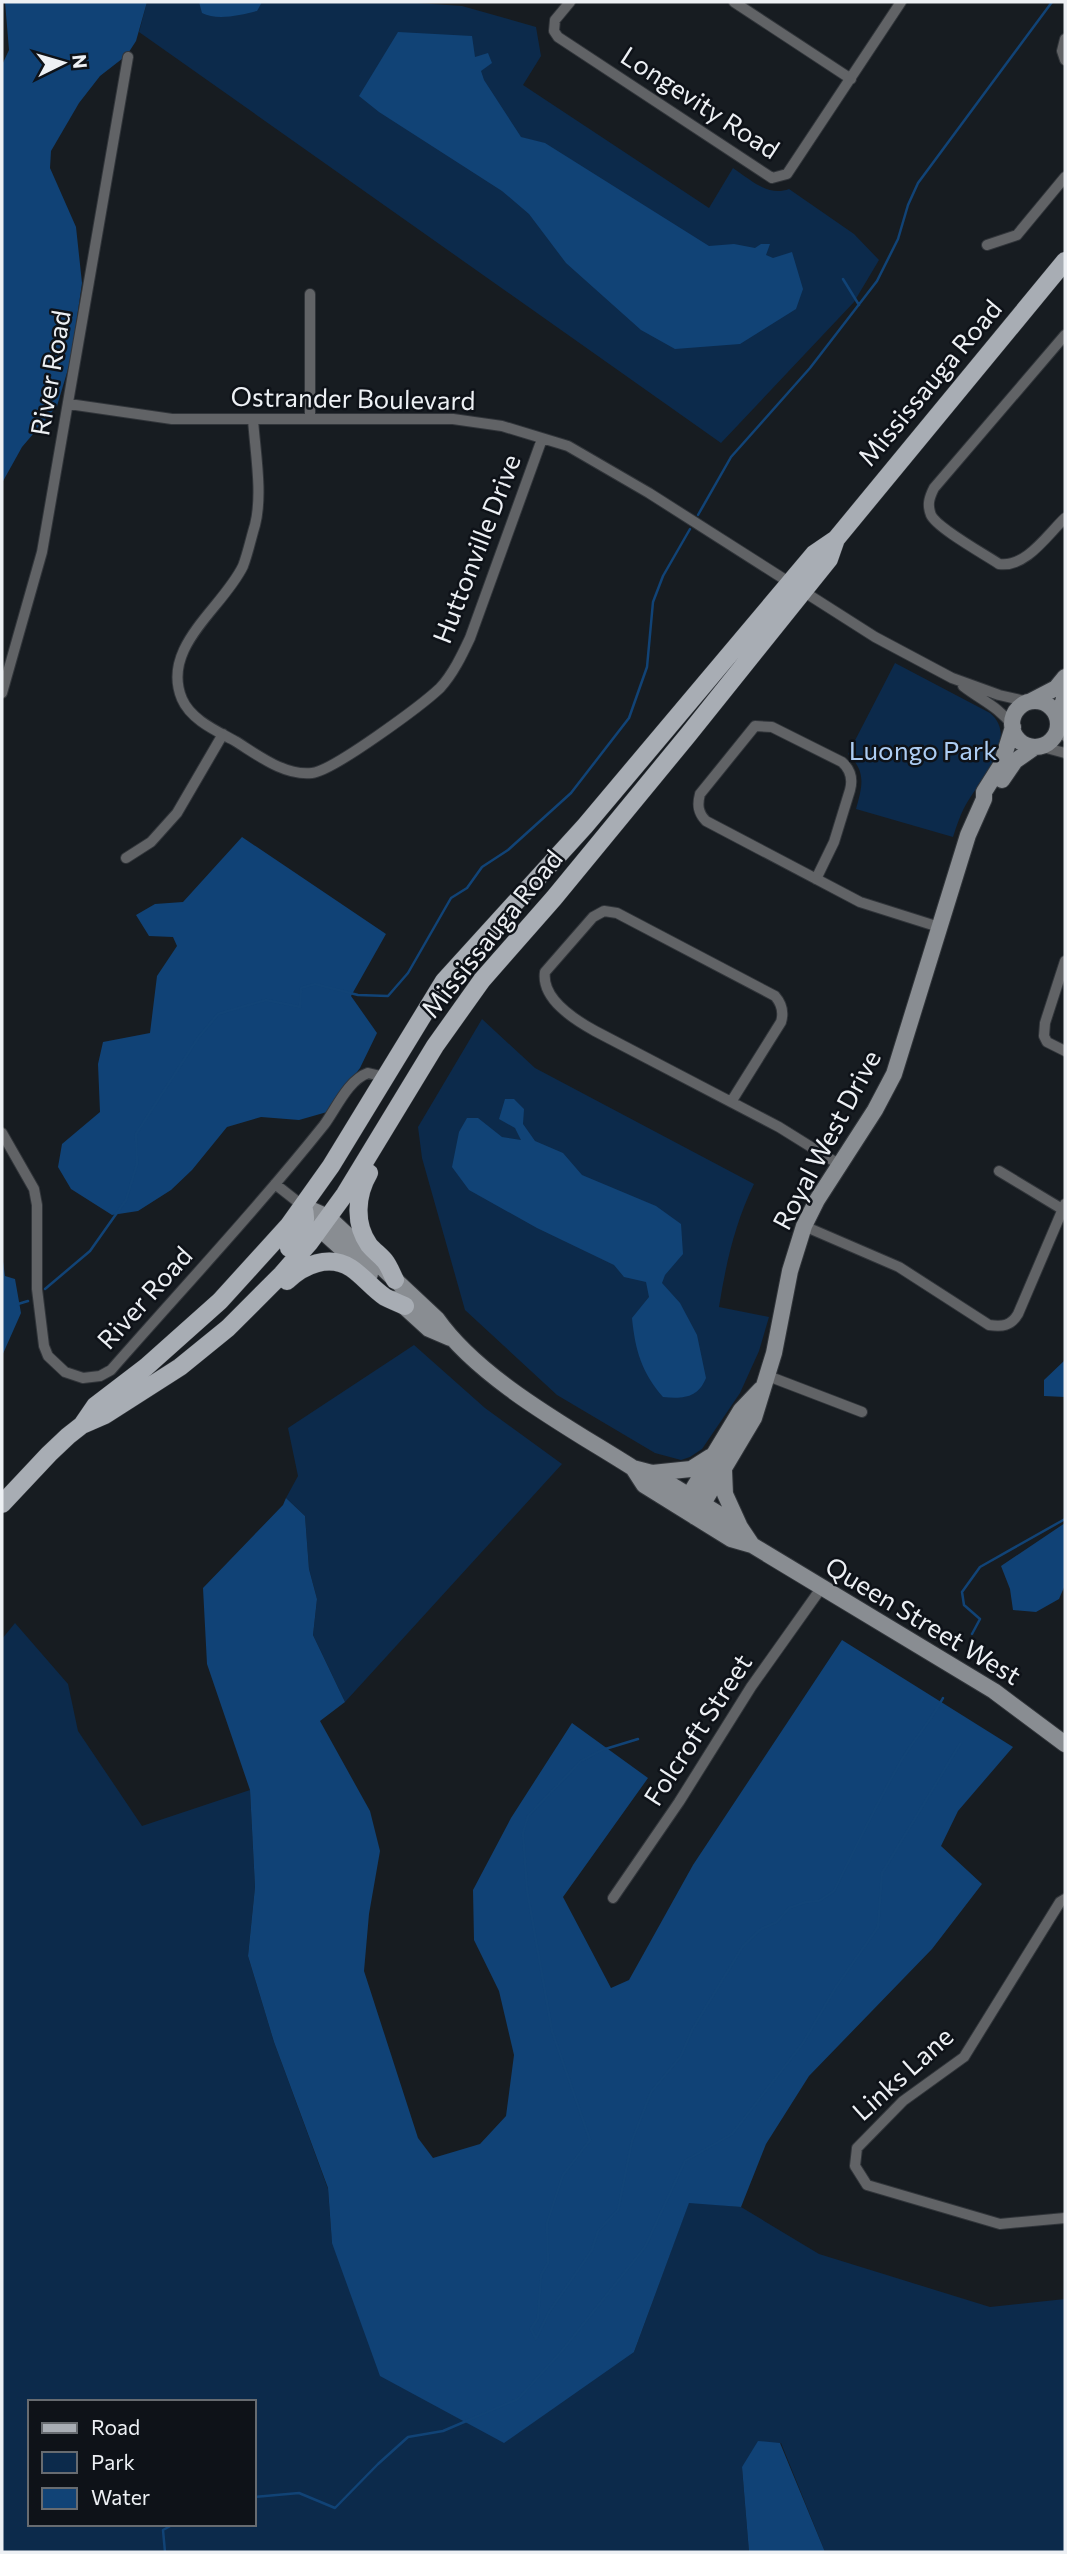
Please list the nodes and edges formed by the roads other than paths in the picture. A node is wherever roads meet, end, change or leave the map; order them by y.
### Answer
1 (570, 2) edge
2 (734, 2) edge
3 (901, 2) edge
4 (1065, 39) edge
5 (128, 57) dead end
6 (1065, 60) edge
7 (851, 79) junction
8 (1065, 177) edge
9 (987, 245) dead end
10 (1065, 261) edge
11 (310, 294) dead end
12 (1065, 335) edge
13 (69, 404) junction
14 (310, 418) junction
15 (253, 419) junction
16 (542, 439) junction
17 (1065, 518) edge
18 (795, 588) junction
19 (1065, 677) edge
20 (952, 678) junction
21 (2, 693) edge
22 (1065, 695) edge
23 (1030, 701) junction
24 (1060, 726) edge
25 (1013, 727) junction
26 (223, 734) junction
27 (1037, 747) junction
28 (1065, 753) edge
29 (984, 799) junction
30 (126, 858) dead end
31 (816, 879) junction
32 (939, 927) junction
33 (1065, 961) edge
34 (1065, 1051) edge
35 (377, 1075) junction
36 (731, 1102) junction
37 (2, 1133) edge
38 (383, 1133) junction
39 (839, 1165) junction
40 (999, 1171) dead end
41 (275, 1184) junction
42 (303, 1206) junction
43 (1064, 1207) edge
44 (324, 1223) junction
45 (804, 1226) junction
46 (395, 1280) junction
47 (405, 1306) junction
48 (228, 1328) junction
49 (450, 1338) junction
50 (208, 1345) junction
51 (765, 1382) junction
52 (862, 1412) dead end
53 (82, 1425) junction
54 (715, 1453) junction
55 (634, 1468) junction
56 (724, 1469) junction
57 (652, 1473) junction
58 (2, 1504) edge
59 (692, 1506) junction
60 (740, 1527) junction
61 (752, 1545) junction
62 (821, 1587) junction
63 (1064, 1741) edge
64 (613, 1898) dead end
65 (1065, 1899) edge
66 (1065, 2218) edge

1 - 7 street, Longevity Road
2 - 7 street
3 - 7 street, Longevity Road
4 - 6 street
5 - 13 street, River Road
8 - 9 street
10 - 18 main road, Mississauga Road
11 - 14 street
12 - 17 street
13 - 15 street, Ostrander Boulevard
13 - 21 street, River Road
14 - 15 street, Ostrander Boulevard
14 - 16 street, Ostrander Boulevard
15 - 26 street, Huttonville Drive
16 - 18 street, Ostrander Boulevard
16 - 26 street, Huttonville Drive
18 - 20 street, Ostrander Boulevard
18 - 35 main road, Mississauga Road
18 - 38 main road, Mississauga Road
19 - 23 main road
20 - 23 street
20 - 25 street
22 - 24 main road
23 - 24 main road
23 - 25 main road
24 - 27 main road
25 - 27 main road
25 - 29 main road, Royal West Drive
26 - 30 street
27 - 28 street
27 - 29 main road, Royal West Drive
29 - 32 main road, Royal West Drive
31 - 31 street
31 - 32 street
32 - 39 main road, Royal West Drive
33 - 34 street
35 - 41 street, River Road
35 - 42 main road, Mississauga Road
36 - 36 street
36 - 39 street
37 - 41 street, River Road
38 - 44 main road, Mississauga Road
38 - 46 main road
39 - 45 main road, Royal West Drive
40 - 43 street
41 - 42 street
42 - 44 main road, Queen Street West
42 - 50 main road
42 - 53 main road, Mississauga Road
43 - 45 street
44 - 46 main road, Queen Street West
44 - 47 main road, Queen Street West
44 - 48 main road, Mississauga Road
45 - 51 main road, Royal West Drive
46 - 49 main road, Queen Street West
47 - 48 main road
47 - 49 main road, Queen Street West
48 - 50 main road, Mississauga Road
49 - 55 main road, Queen Street West
50 - 53 main road, Mississauga Road
51 - 52 street
51 - 54 main road, Royal West Drive
51 - 56 main road, Royal West Drive
53 - 58 main road, Mississauga Road
54 - 57 main road
54 - 59 main road, Royal West Drive
55 - 57 main road, Queen Street West
55 - 59 main road, Queen Street West
56 - 59 main road, Royal West Drive
56 - 60 main road
57 - 59 main road, Queen Street West
59 - 60 main road, Queen Street West
59 - 61 main road, Queen Street West
60 - 61 main road, Queen Street West
61 - 62 main road, Queen Street West
62 - 63 main road, Queen Street West
62 - 64 street, Folcroft Street
65 - 66 street, Links Lane

